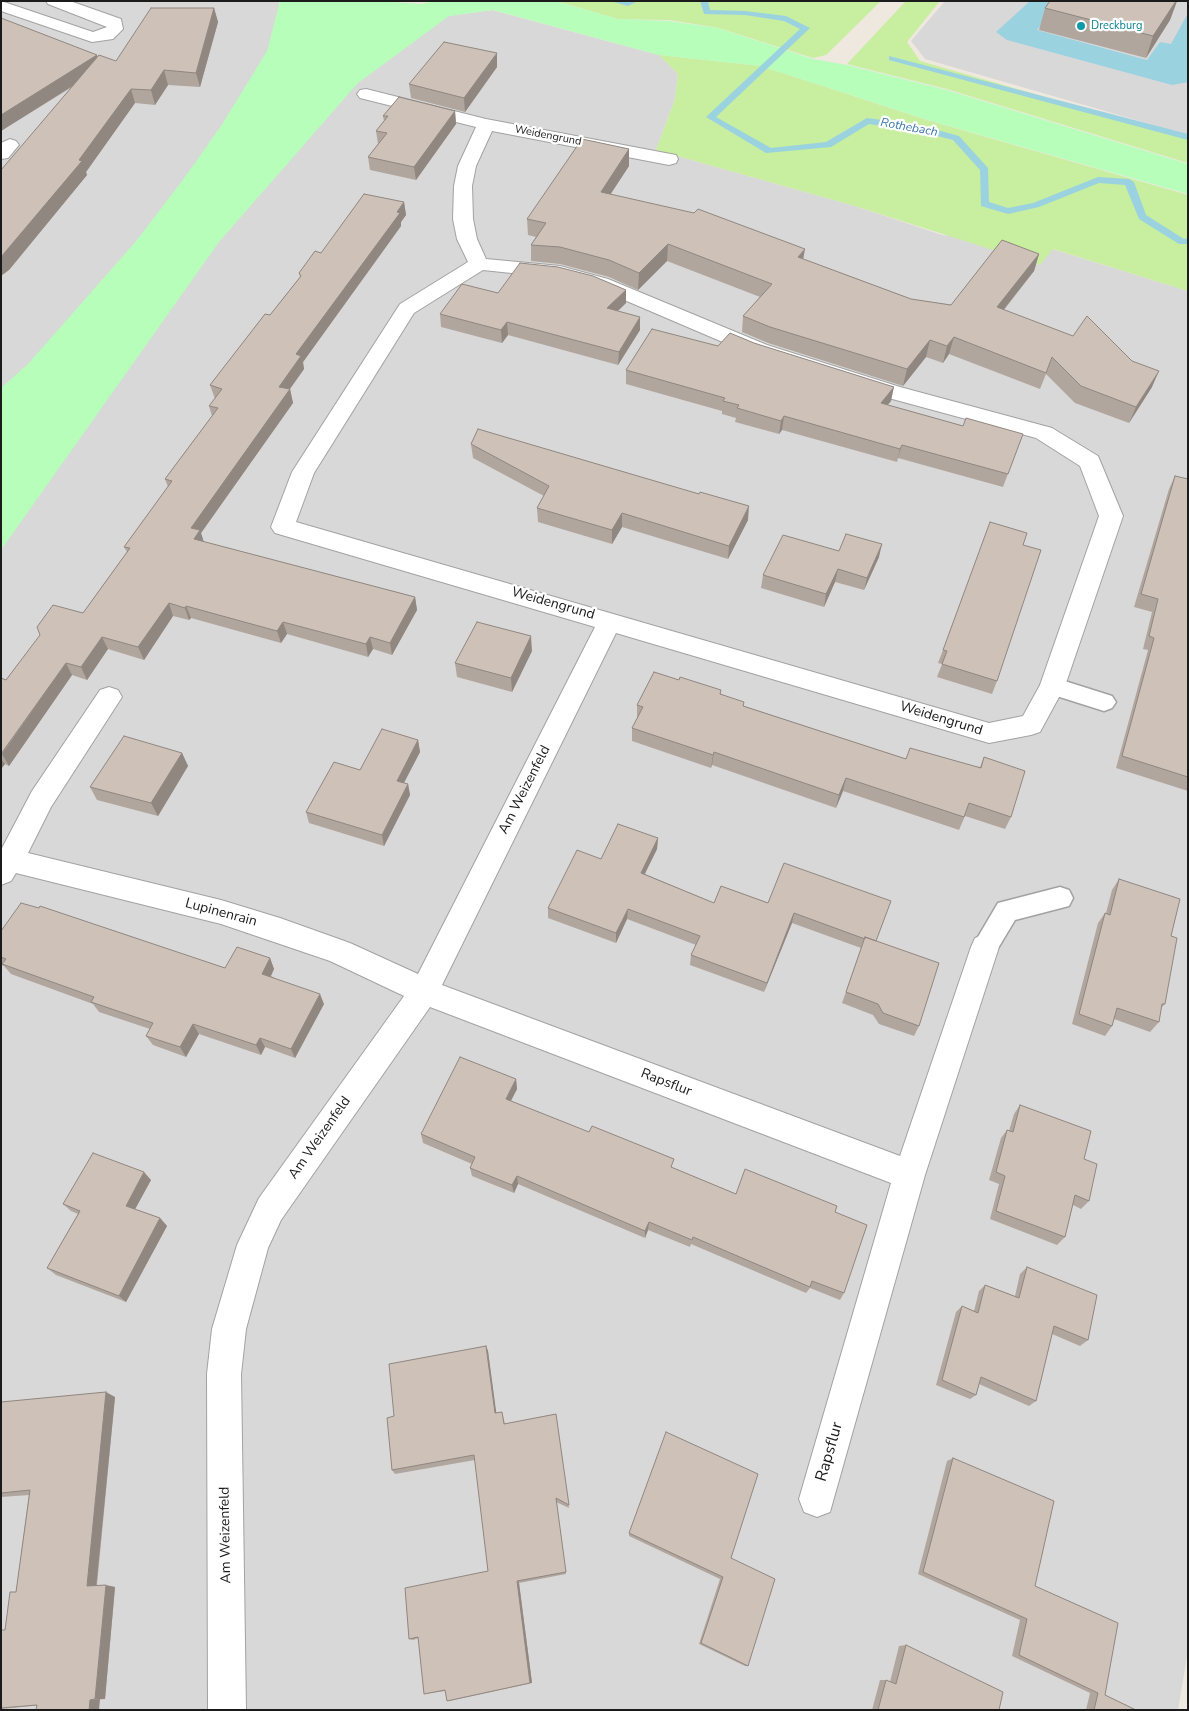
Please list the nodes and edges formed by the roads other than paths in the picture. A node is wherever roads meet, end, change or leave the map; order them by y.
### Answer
1 (54, 1) edge
2 (1, 5) edge
3 (366, 94) dead end
4 (486, 124) junction
5 (669, 159) dead end
6 (479, 264) junction
7 (610, 621) junction
8 (1052, 686) junction
9 (109, 697) dead end
10 (1104, 702) dead end
11 (6, 866) edge
12 (1060, 898) dead end
13 (985, 947) joint
14 (424, 991) junction
15 (909, 1174) junction
16 (817, 1499) dead end
17 (227, 1710) edge

1 - 2 street
3 - 4 street, Weidengrund
4 - 5 street, Weidengrund
4 - 6 street
6 - 7 street, Weidengrund
6 - 8 street, Weidengrund
7 - 8 street, Weidengrund
7 - 14 street, Am Weizenfeld
8 - 10 lane
9 - 11 street, Lupinenrain
11 - 14 street, Lupinenrain
12 - 13 lane
13 - 15 street, Rapsflur
14 - 15 street, Rapsflur
14 - 17 street, Am Weizenfeld
15 - 16 street, Rapsflur

